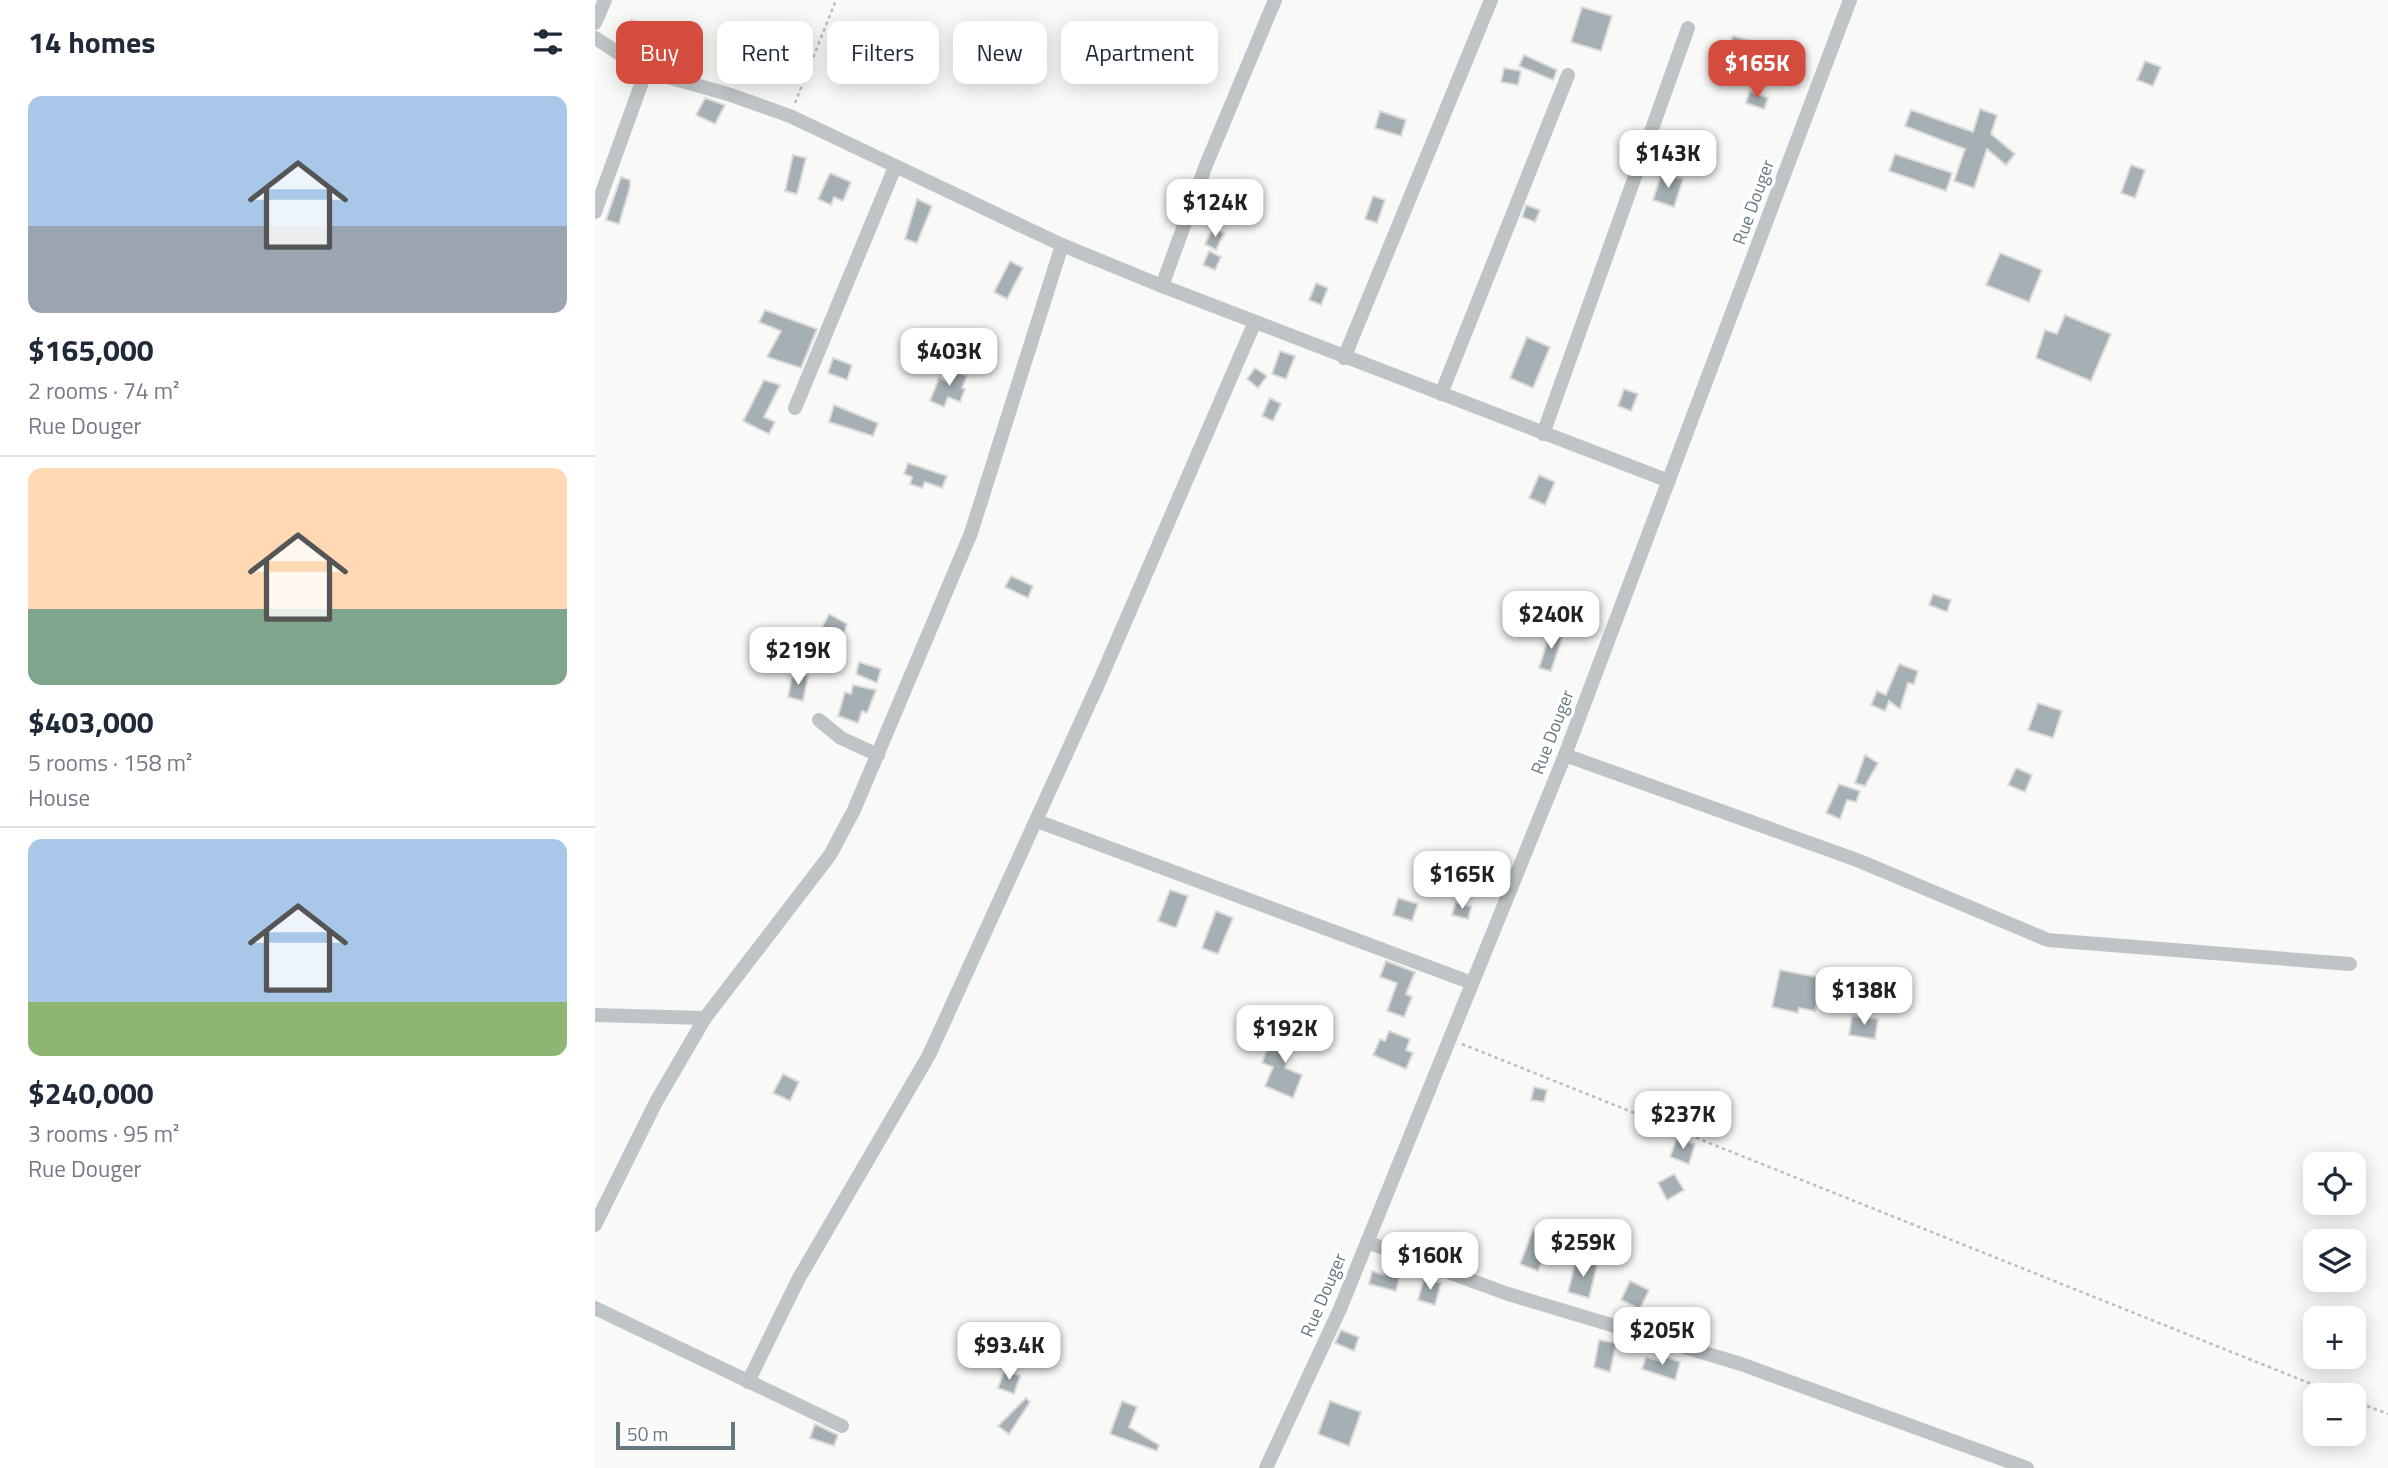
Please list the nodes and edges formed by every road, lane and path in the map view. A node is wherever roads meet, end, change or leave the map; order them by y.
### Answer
1 (605, 0) edge
2 (836, 0) edge
3 (1275, 0) edge
4 (1491, 0) edge
5 (1850, 0) edge
6 (595, 23) edge
7 (1688, 28) dead end
8 (595, 38) edge
9 (616, 52) edge
10 (1569, 75) dead end
11 (641, 84) edge
12 (692, 84) edge
13 (790, 116) junction
14 (895, 167) junction
15 (595, 212) edge
16 (1062, 245) junction
17 (1162, 286) junction
18 (1254, 324) junction
19 (1344, 358) junction
20 (1441, 394) junction
21 (795, 408) dead end
22 (1543, 433) junction
23 (1669, 481) junction
24 (819, 720) dead end
25 (878, 755) junction
26 (1565, 755) junction
27 (1037, 821) junction
28 (2350, 964) dead end
29 (1472, 983) junction
30 (595, 1015) edge
31 (705, 1018) junction
32 (1450, 1039) junction
33 (595, 1225) edge
34 (1367, 1242) junction
35 (595, 1308) edge
36 (748, 1382) junction
37 (2309, 1383) edge
38 (2366, 1406) edge
39 (2388, 1414) edge
40 (842, 1426) dead end
41 (1266, 1468) edge
42 (2027, 1468) edge

1 - 6 street
2 - 13 path
3 - 17 street
4 - 19 street
5 - 23 street, Rue Douger
7 - 22 street
8 - 9 street
10 - 20 street
11 - 15 street
12 - 13 street
13 - 14 street
14 - 16 street
14 - 21 street
16 - 17 street
16 - 25 street
17 - 18 street
18 - 19 street
18 - 27 street
19 - 20 street
20 - 22 street
22 - 23 street
23 - 26 street, Rue Douger
24 - 25 street
25 - 31 street
26 - 28 street
26 - 29 street, Rue Douger
27 - 29 street
27 - 36 street
29 - 32 street, Rue Douger
30 - 31 street
31 - 33 street
32 - 34 street, Rue Douger
32 - 37 path
34 - 41 street, Rue Douger
34 - 42 street
35 - 36 street
36 - 40 street
38 - 39 path

